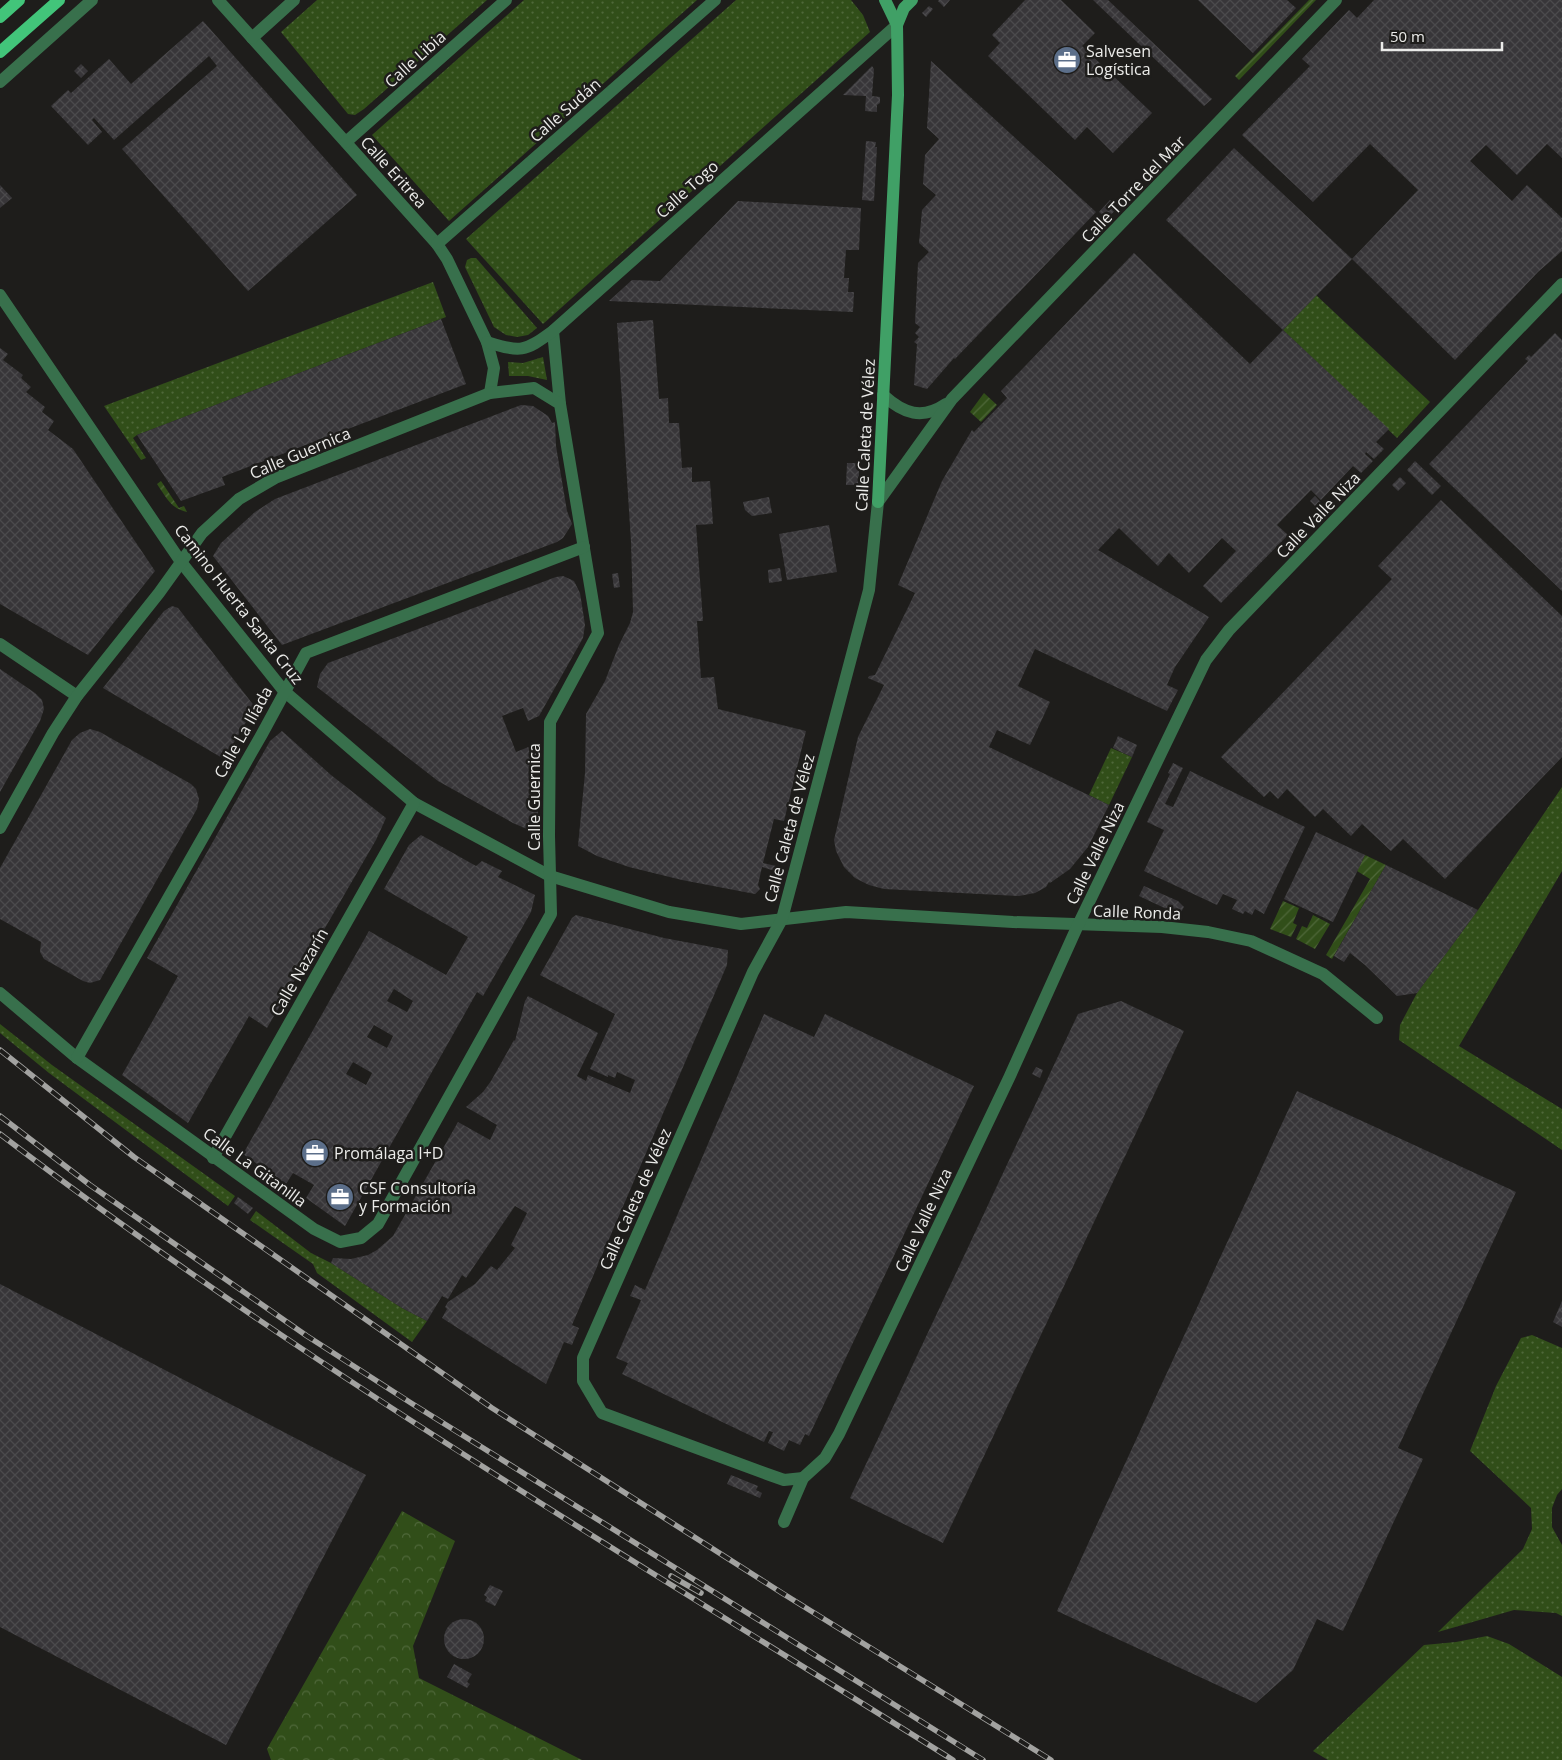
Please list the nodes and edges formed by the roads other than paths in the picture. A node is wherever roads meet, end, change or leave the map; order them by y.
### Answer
1 (19, 0) edge
2 (59, 0) edge
3 (92, 0) edge
4 (218, 0) edge
5 (294, 0) edge
6 (506, 0) edge
7 (715, 0) edge
8 (885, 0) edge
9 (912, 0) edge
10 (1336, 0) edge
11 (0, 17) edge
12 (897, 24) junction
13 (252, 38) junction
14 (0, 52) edge
15 (0, 82) edge
16 (346, 142) junction
17 (437, 244) junction
18 (1562, 284) edge
19 (0, 295) edge
20 (553, 330) junction
21 (487, 342) junction
22 (490, 393) junction
23 (883, 395) junction
24 (952, 400) junction
25 (560, 404) junction
26 (878, 502) junction
27 (584, 547) junction
28 (181, 562) junction
29 (0, 644) edge
30 (284, 691) junction
31 (77, 696) junction
32 (414, 803) junction
33 (0, 828) edge
34 (550, 876) junction
35 (782, 919) junction
36 (1078, 926) junction
37 (0, 993) edge
38 (1377, 1018) dead end
39 (77, 1058) junction
40 (212, 1158) junction
41 (802, 1478) junction
42 (784, 1522) dead end

1 - 11 main road
2 - 14 main road
3 - 15 street
4 - 13 street, Calle Eritrea
5 - 13 street
6 - 16 street, Calle Libia
7 - 17 street, Calle Sudán
8 - 12 street, Calle Caleta de Vélez
9 - 12 street
10 - 24 street, Calle Torre del Mar
12 - 20 street, Calle Togo
12 - 23 street, Calle Caleta de Vélez
13 - 16 street, Calle Eritrea
16 - 17 street, Calle Eritrea
17 - 21 street, Calle Eritrea
18 - 36 street, Calle Valle Niza
19 - 28 street, Camino Huerta Santa Cruz
20 - 21 street, Calle Togo
20 - 25 street, Calle Guernica
21 - 22 street, Calle Eritrea
22 - 25 street, Calle Guernica
22 - 28 street, Calle Guernica
23 - 24 street, Calle Torre del Mar
23 - 26 street, Calle Caleta de Vélez
24 - 26 street, Calle Torre del Mar
25 - 27 street, Calle Guernica
26 - 35 street, Calle Caleta de Vélez
27 - 30 street, Calle La Ilíada
27 - 34 street, Calle Guernica
28 - 30 street, Camino Huerta Santa Cruz
28 - 31 street, Calle Guernica
29 - 31 street
30 - 32 street, Camino Huerta Santa Cruz
30 - 39 street, Calle La Ilíada
31 - 33 street, Calle Guernica
32 - 34 street, Camino Huerta Santa Cruz
32 - 40 street, Calle Nazarín
34 - 35 street, Camino Huerta Santa Cruz
34 - 40 street, Calle La Gitanilla
35 - 36 street, Calle Ronda
35 - 41 street, Calle Caleta de Vélez
36 - 38 street, Calle Ronda
36 - 41 street, Calle Valle Niza
37 - 39 street, Calle La Gitanilla
39 - 40 street, Calle La Gitanilla
41 - 42 street, Calle Valle Niza

